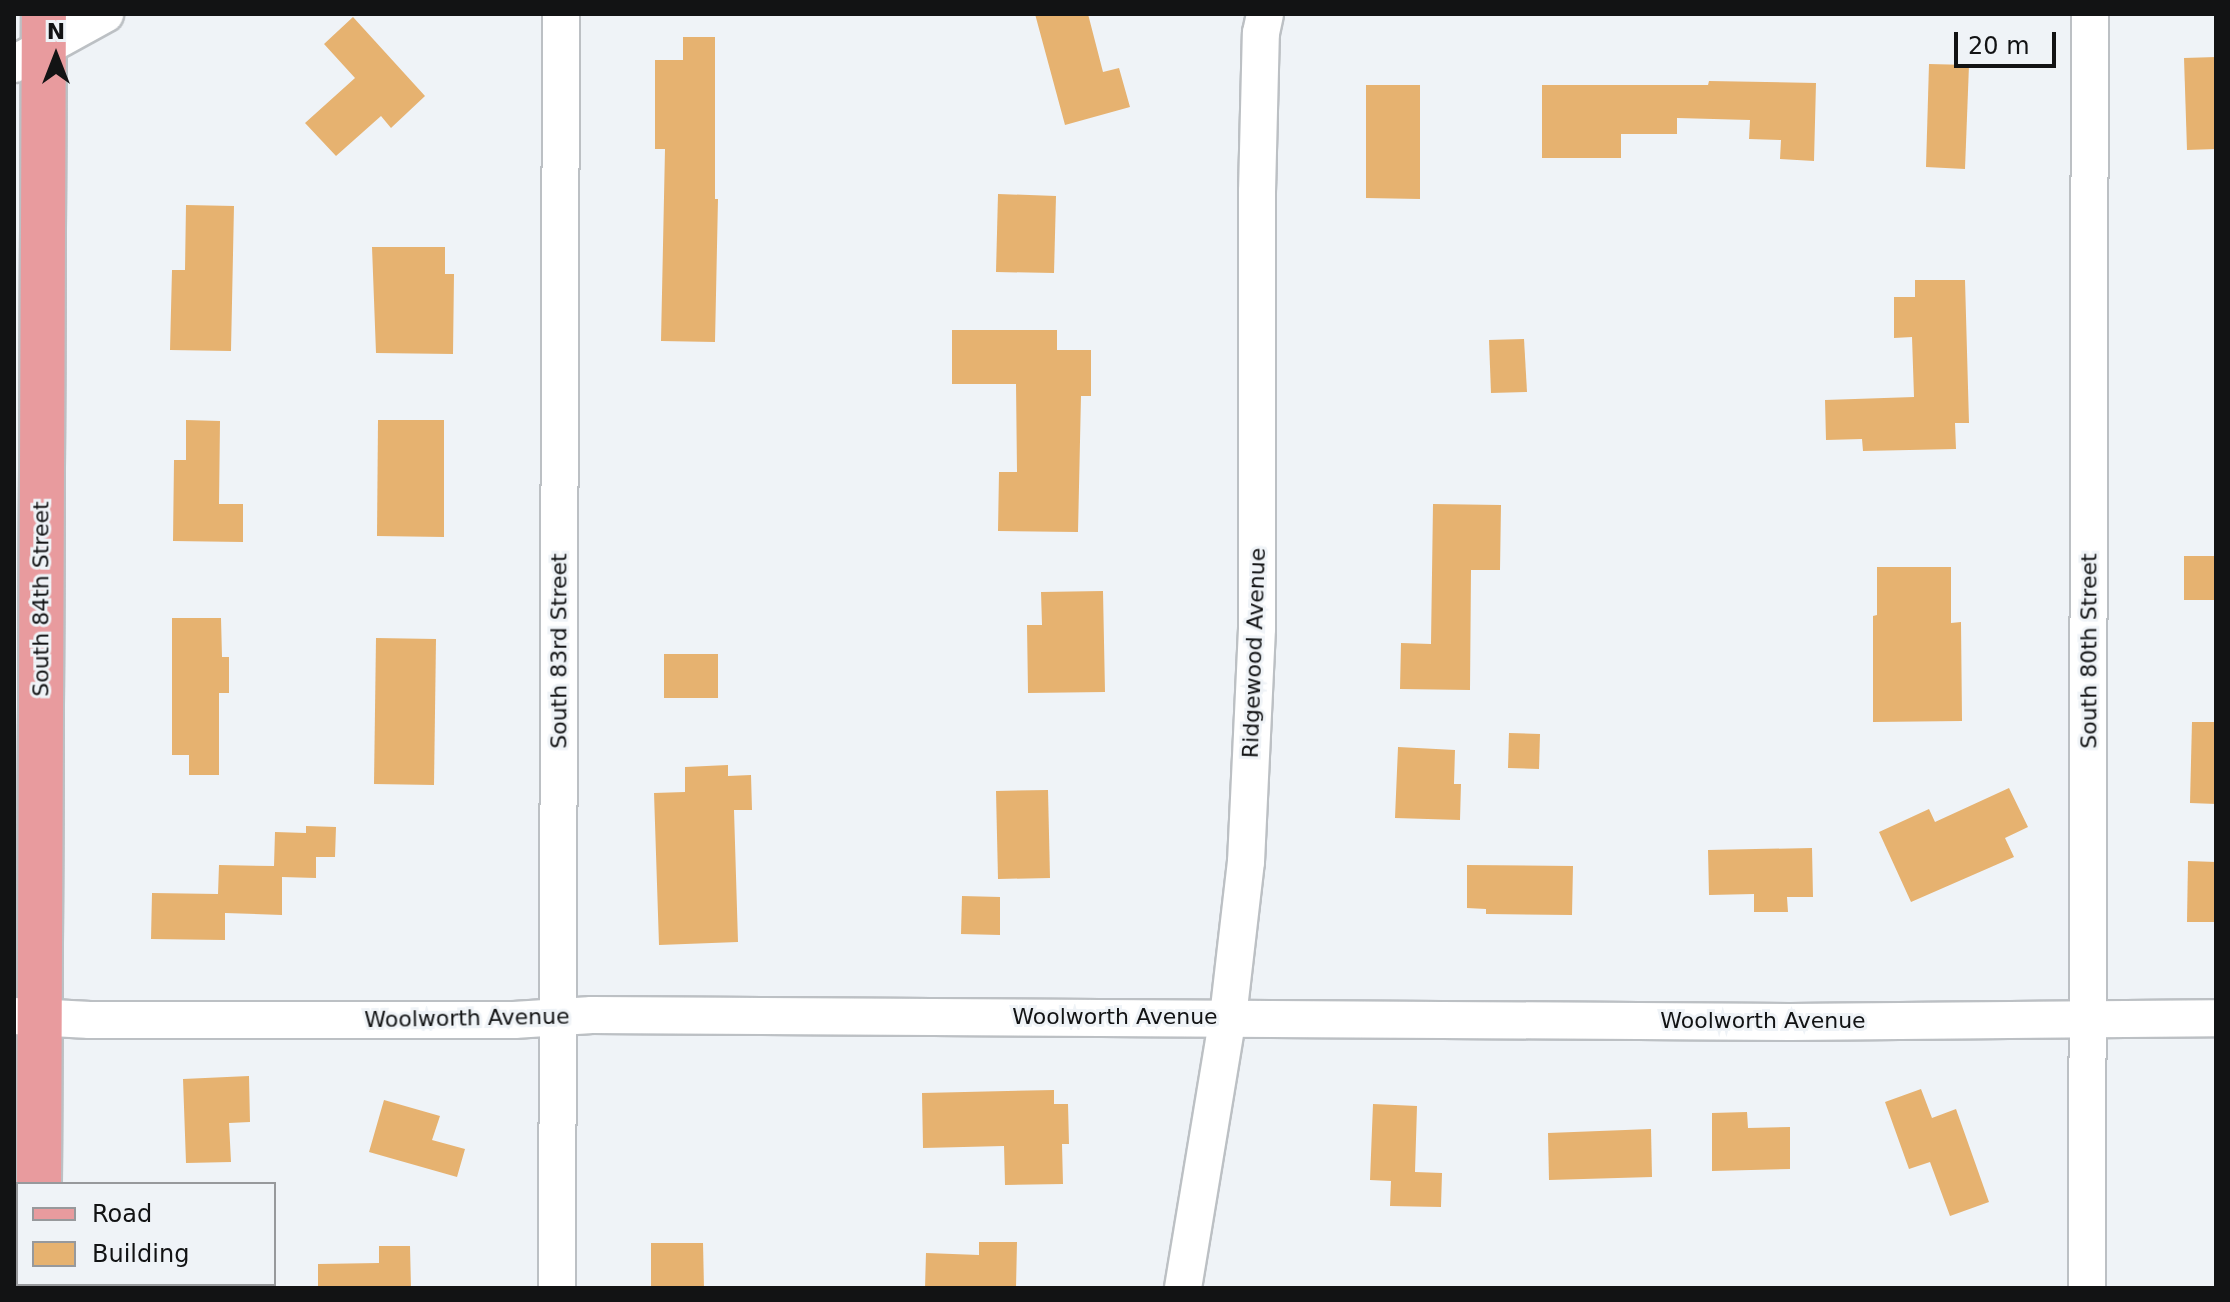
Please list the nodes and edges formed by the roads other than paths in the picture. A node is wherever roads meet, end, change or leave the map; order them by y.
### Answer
1 (105, 14) edge
2 (561, 14) edge
3 (1265, 14) edge
4 (2090, 14) edge
5 (34, 42) edge
6 (27, 1016) edge
7 (558, 1017) junction
8 (1228, 1017) junction
9 (2088, 1017) junction
10 (2216, 1018) edge
11 (39, 1182) edge
12 (557, 1288) edge
13 (1183, 1288) edge
14 (2087, 1288) edge

1 - 5 street
2 - 7 street, South 83rd Street
3 - 8 street, Ridgewood Avenue
4 - 9 street, South 80th Street
5 - 6 main road, South 84th Street
6 - 7 street, Woolworth Avenue
6 - 11 main road, South 84th Street
7 - 8 street, Woolworth Avenue
7 - 12 street, South 83rd Street
8 - 9 street, Woolworth Avenue
8 - 13 street, Ridgewood Avenue
9 - 10 street, Woolworth Avenue
9 - 14 street, South 80th Street

